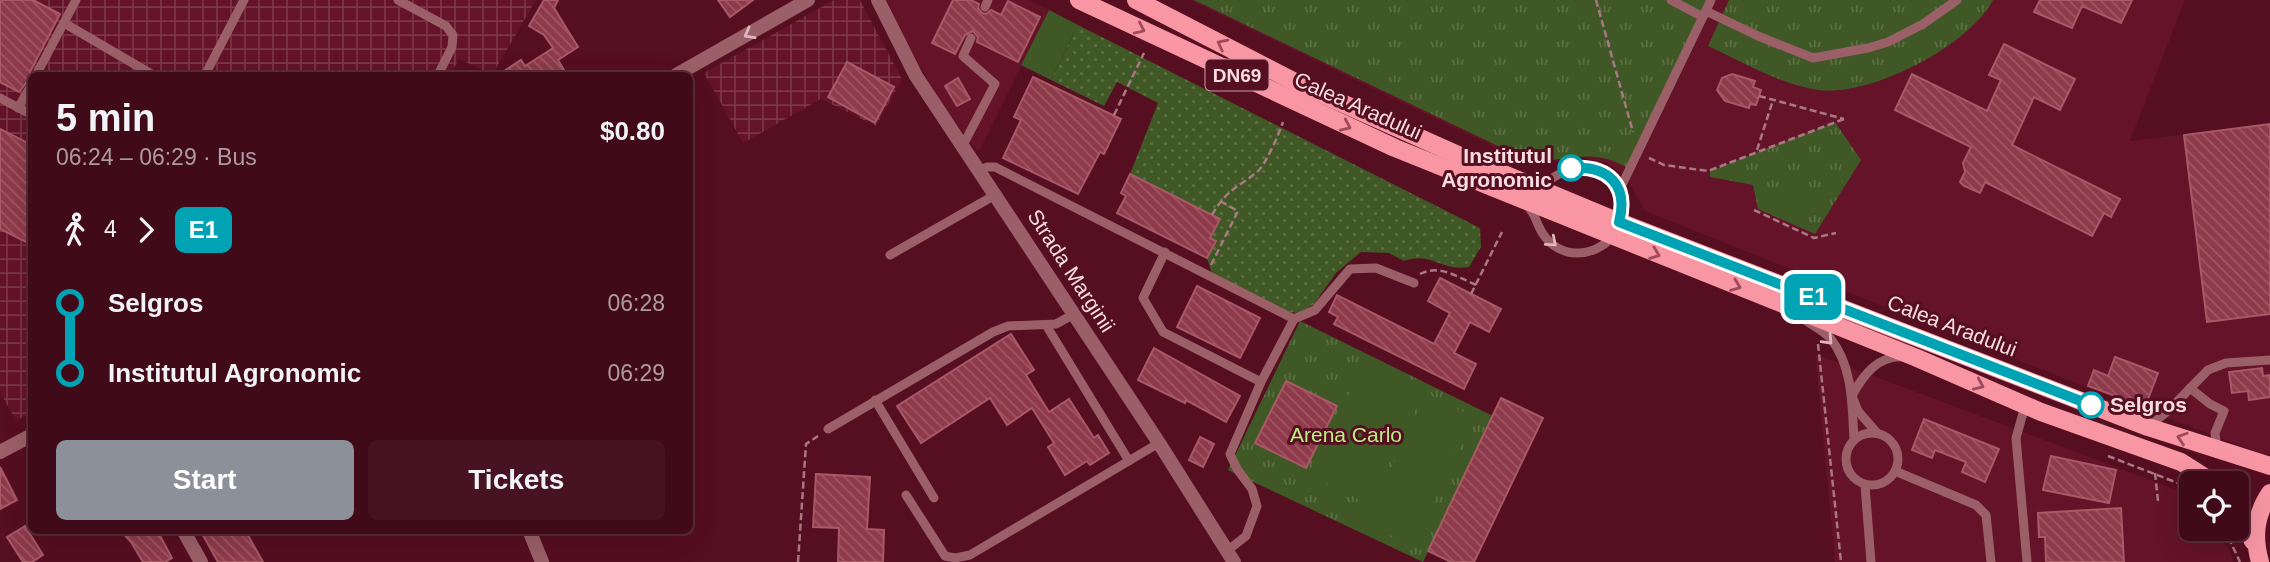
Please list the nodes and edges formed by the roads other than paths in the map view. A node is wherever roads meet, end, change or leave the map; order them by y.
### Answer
1 (76, 0) edge
2 (244, 0) edge
3 (398, 0) edge
4 (808, 0) edge
5 (878, 0) edge
6 (1079, 0) edge
7 (1136, 0) edge
8 (1671, 0) edge
9 (1711, 0) edge
10 (1957, 0) edge
11 (1704, 14) junction
12 (64, 23) junction
13 (971, 38) dead end
14 (38, 72) edge
15 (148, 72) edge
16 (207, 72) edge
17 (440, 72) edge
18 (681, 72) edge
19 (28, 91) edge
20 (0, 98) edge
21 (18, 108) junction
22 (28, 113) edge
23 (962, 147) junction
24 (979, 171) junction
25 (1540, 188) junction
26 (1620, 189) junction
27 (1508, 193) junction
28 (995, 195) junction
29 (1616, 230) junction
30 (1165, 252) junction
31 (890, 255) dead end
32 (1414, 283) road end
33 (1773, 300) junction
34 (1074, 314) junction
35 (1294, 319) junction
36 (1046, 325) junction
37 (1917, 358) junction
38 (2270, 360) edge
39 (1261, 382) junction
40 (2190, 388) junction
41 (1852, 396) junction
42 (875, 400) junction
43 (2025, 405) junction
44 (2148, 427) junction
45 (828, 429) road end
46 (1877, 433) junction
47 (28, 437) edge
48 (1854, 440) junction
49 (1159, 443) junction
50 (2217, 449) junction
51 (0, 452) edge
52 (1129, 461) junction
53 (2270, 466) edge
54 (1895, 471) junction
55 (2195, 471) edge
56 (1865, 485) junction
57 (2270, 494) edge
58 (906, 495) dead end
59 (934, 498) dead end
60 (185, 534) edge
61 (531, 534) edge
62 (2249, 534) edge
63 (2258, 554) edge
64 (1231, 556) edge
65 (201, 562) edge
66 (542, 562) edge
67 (1871, 562) edge
68 (1991, 562) edge
69 (2027, 562) edge

1 - 12 lane
2 - 16 lane
3 - 17 lane
4 -> 18 street
5 - 23 street, Strada Marginii
6 -> 27 main road, Calea Aradului / DN69
25 -> 7 main road, Calea Aradului / DN69
8 - 11 lane
9 - 11 lane
10 - 11 lane
11 - 26 lane
12 - 14 lane
12 - 15 lane
13 - 23 lane
19 - 21 lane
20 - 21 lane
21 - 22 lane
23 - 24 street, Strada Marginii
24 - 28 street, Strada Marginii
24 - 30 lane
25 - 26 lane
25 - 29 main road, Calea Aradului / DN69
26 - 29 lane
27 - 29 main road, Calea Aradului / DN69
27 -> 29 lane, Calea Aradului
28 - 31 lane
28 - 34 street, Strada Marginii
29 -> 33 main road, Calea Aradului / DN69
29 - 44 main road, Calea Aradului / DN69
30 - 35 lane
30 - 39 lane
32 - 35 lane
33 - 37 main road, Calea Aradului / DN69
33 -> 41 lane
34 - 36 lane
34 - 49 street, Strada Marginii
35 - 39 lane
36 - 42 lane
36 - 52 lane
37 - 41 lane
37 -> 43 main road, Calea Aradului / DN69
38 - 40 lane
39 - 64 lane
40 - 44 lane
40 - 50 lane
41 - 46 lane
41 - 48 lane
42 - 45 lane
42 - 59 lane
43 - 55 main road, Calea Aradului / DN69
43 - 69 lane
50 -> 44 main road, Calea Aradului / DN69
46 - 48 lane
46 - 54 lane
47 - 51 street
48 - 56 lane
49 - 52 lane
49 - 64 street, Strada Marginii
50 - 53 main road, Calea Aradului / DN69
52 - 58 lane
54 - 56 lane
54 - 68 lane
56 - 67 lane
57 - 63 main road
60 - 65 street
61 - 66 street
62 - 63 main road

